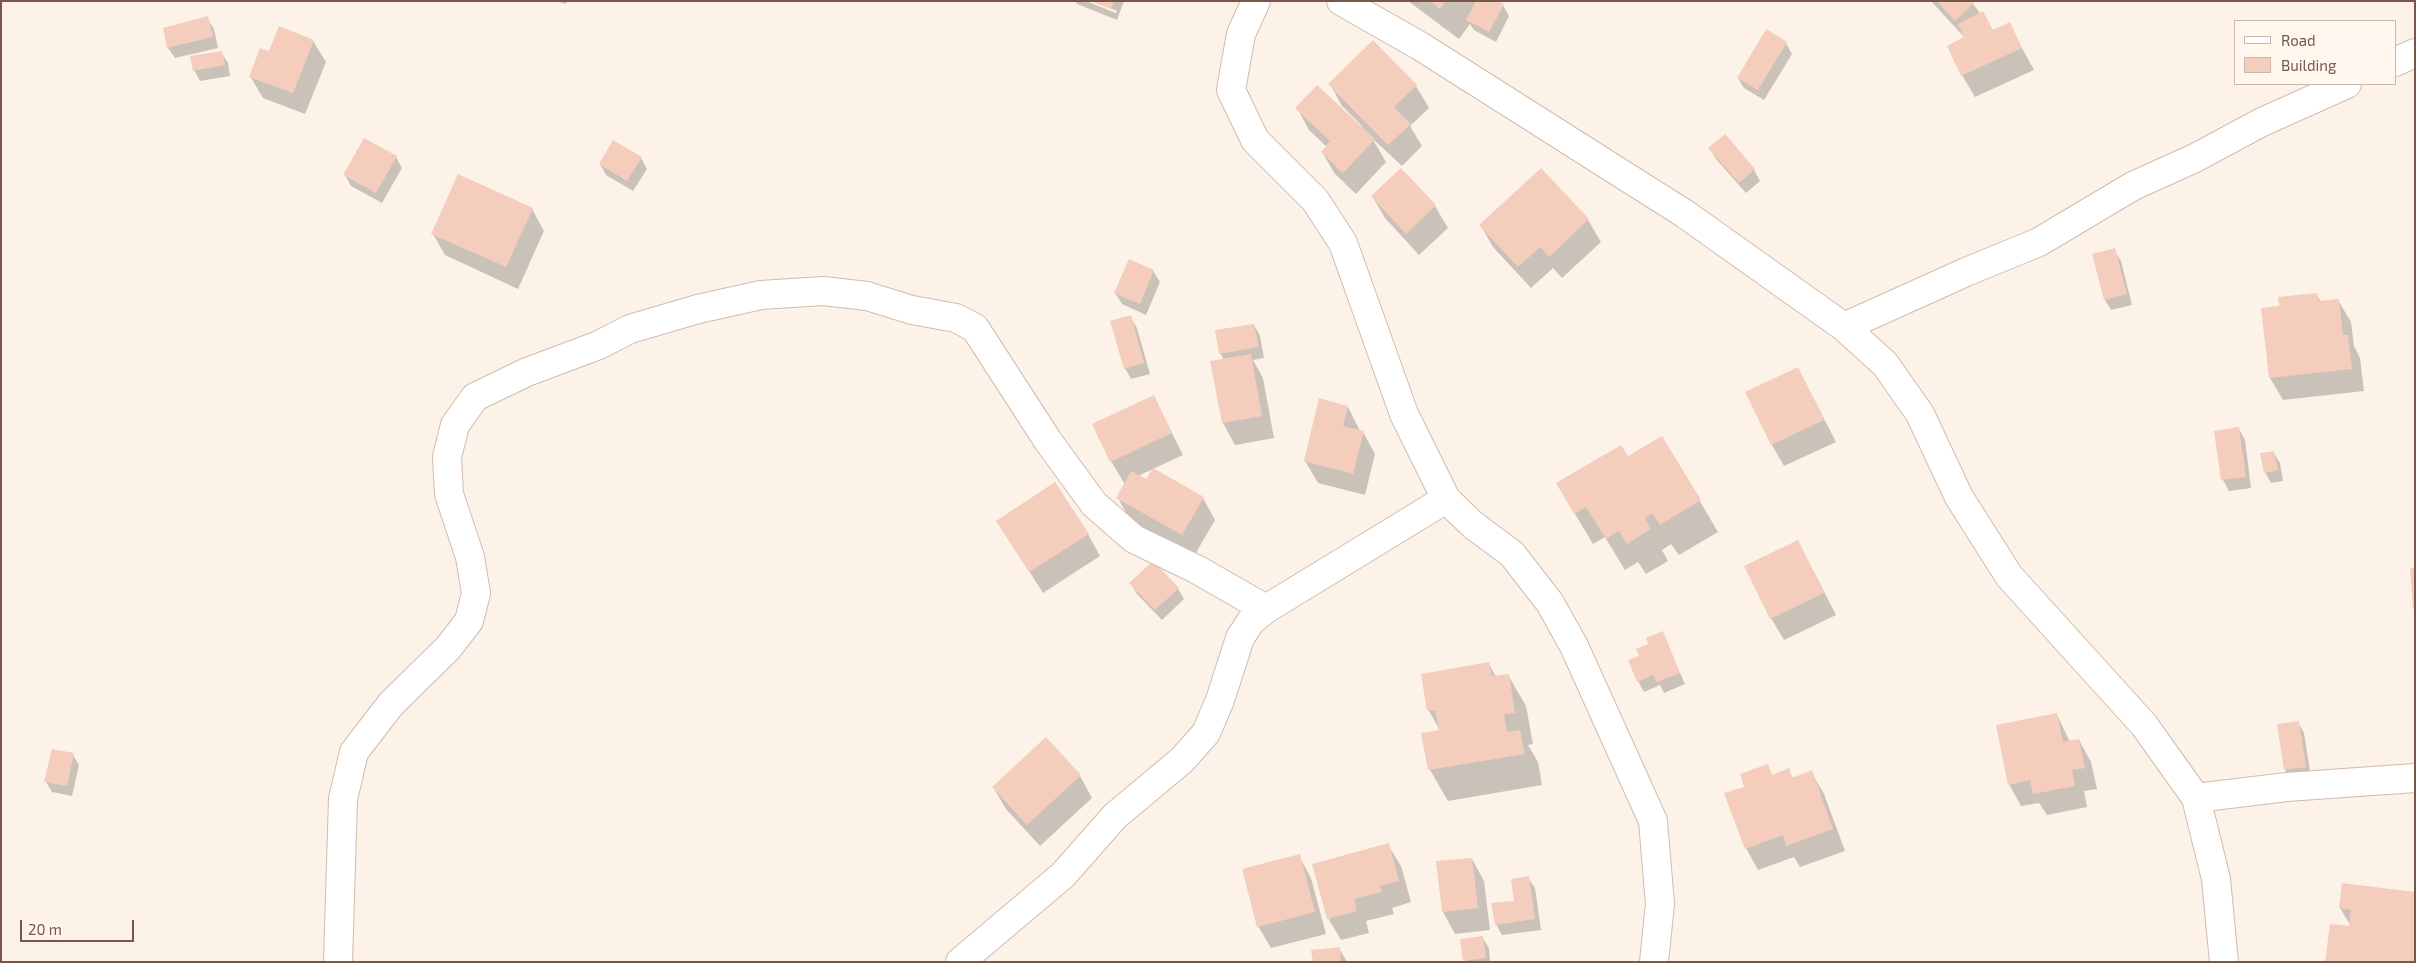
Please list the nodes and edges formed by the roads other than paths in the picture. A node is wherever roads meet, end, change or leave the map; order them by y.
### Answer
1 (1256, 1) edge
2 (1341, 1) edge
3 (2415, 53) edge
4 (2396, 62) edge
5 (2345, 85) edge
6 (1844, 327) junction
7 (1446, 499) junction
8 (1266, 609) junction
9 (2415, 778) edge
10 (2196, 798) junction
11 (338, 962) edge
12 (960, 962) edge
13 (1654, 962) edge
14 (2224, 962) edge

1 - 7 street
2 - 6 street
3 - 4 street
5 - 6 street
6 - 10 street
7 - 8 street
7 - 13 street
8 - 11 street
8 - 12 street
9 - 10 street
10 - 14 street

